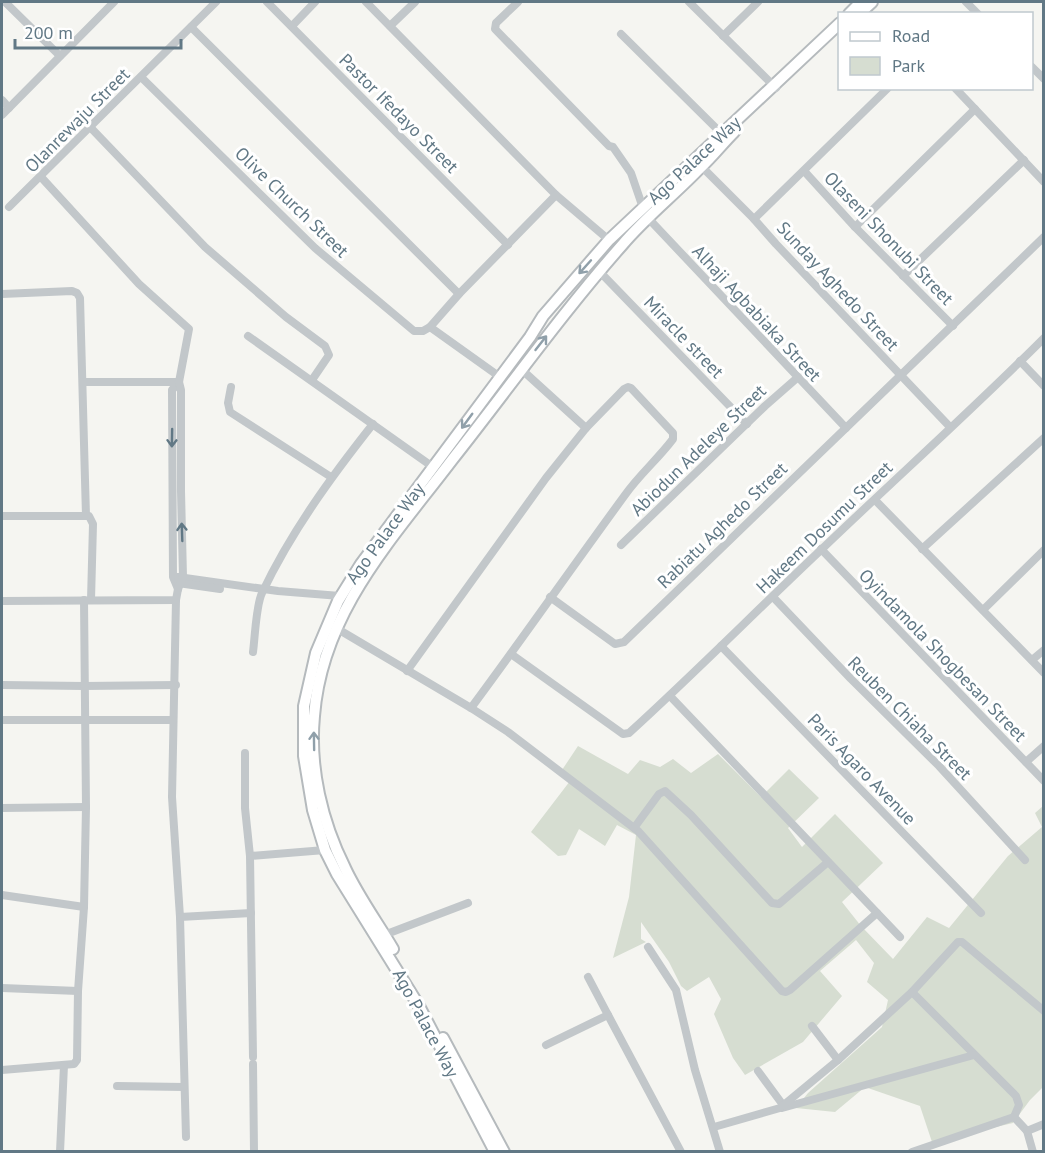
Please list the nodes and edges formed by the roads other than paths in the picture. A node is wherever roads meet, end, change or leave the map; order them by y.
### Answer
1 (5, 2) edge
2 (114, 2) edge
3 (216, 2) edge
4 (267, 2) edge
5 (315, 2) edge
6 (366, 2) edge
7 (415, 2) edge
8 (518, 2) edge
9 (689, 2) edge
10 (758, 2) edge
11 (838, 25) edge
12 (292, 26) junction
13 (390, 26) junction
14 (191, 27) junction
15 (621, 34) dead end
16 (838, 34) edge
17 (723, 36) junction
18 (60, 56) junction
19 (1033, 68) edge
20 (141, 77) junction
21 (1044, 79) edge
22 (776, 87) junction
23 (886, 90) edge
24 (957, 90) edge
25 (2, 100) edge
26 (9, 108) junction
27 (975, 109) junction
28 (2, 115) edge
29 (90, 128) junction
30 (722, 134) junction
31 (1024, 160) junction
32 (702, 167) junction
33 (805, 172) junction
34 (41, 177) junction
35 (1044, 182) edge
36 (556, 195) junction
37 (9, 207) dead end
38 (645, 213) junction
39 (754, 219) junction
40 (855, 227) junction
41 (1044, 237) edge
42 (609, 240) junction
43 (508, 245) junction
44 (599, 271) junction
45 (903, 276) junction
46 (2, 294) edge
47 (459, 294) junction
48 (554, 303) junction
49 (546, 313) junction
50 (563, 315) junction
51 (555, 324) junction
52 (953, 326) junction
53 (430, 327) junction
54 (248, 336) dead end
55 (1044, 338) edge
56 (1020, 361) junction
57 (521, 369) junction
58 (500, 376) junction
59 (902, 376) junction
60 (797, 378) junction
61 (312, 380) junction
62 (83, 382) junction
63 (179, 382) junction
64 (1044, 386) edge
65 (231, 387) dead end
66 (373, 424) junction
67 (747, 424) junction
68 (950, 427) junction
69 (586, 428) junction
70 (846, 428) junction
71 (1044, 438) edge
72 (434, 467) junction
73 (331, 477) junction
74 (875, 500) junction
75 (2, 516) edge
76 (86, 516) junction
77 (621, 544) dead end
78 (821, 549) junction
79 (922, 549) junction
80 (1044, 550) edge
81 (178, 582) junction
82 (263, 592) junction
83 (550, 597) junction
84 (772, 597) junction
85 (339, 598) junction
86 (87, 600) junction
87 (177, 600) junction
88 (2, 602) edge
89 (983, 610) junction
90 (336, 628) junction
91 (721, 646) junction
92 (1044, 650) edge
93 (253, 652) dead end
94 (511, 654) junction
95 (1032, 660) junction
96 (407, 671) junction
97 (1044, 674) edge
98 (2, 685) edge
99 (176, 685) junction
100 (84, 686) junction
101 (670, 696) junction
102 (471, 708) junction
103 (84, 719) junction
104 (2, 720) edge
105 (173, 720) junction
106 (1044, 746) edge
107 (245, 753) dead end
108 (1026, 762) junction
109 (1044, 781) edge
110 (86, 807) junction
111 (2, 808) edge
112 (634, 828) junction
113 (325, 850) junction
114 (250, 856) junction
115 (1025, 860) dead end
116 (828, 862) junction
117 (2, 895) edge
118 (468, 903) dead end
119 (84, 907) junction
120 (251, 913) junction
121 (877, 913) junction
122 (981, 913) dead end
123 (180, 917) junction
124 (384, 935) junction
125 (900, 937) dead end
126 (648, 947) dead end
127 (588, 977) dead end
128 (2, 988) edge
129 (78, 991) junction
130 (912, 992) junction
131 (1044, 1011) edge
132 (608, 1015) junction
133 (812, 1026) dead end
134 (546, 1046) dead end
135 (974, 1054) junction
136 (838, 1060) junction
137 (64, 1065) junction
138 (2, 1070) edge
139 (758, 1071) dead end
140 (117, 1086) dead end
141 (184, 1087) junction
142 (782, 1106) junction
143 (1014, 1117) junction
144 (1044, 1124) edge
145 (714, 1126) junction
146 (1027, 1131) junction
147 (186, 1137) dead end
148 (60, 1152) edge
149 (254, 1152) edge
150 (495, 1152) edge
151 (504, 1152) edge
152 (681, 1152) edge
153 (720, 1152) edge
154 (912, 1152) edge
155 (1033, 1152) edge

1 - 18 street
2 - 18 street
3 - 14 street, Olanrewaju Street
4 - 12 street, Pastor Ifedayo Street
5 - 12 street
6 - 13 street
7 - 13 street
8 - 38 street
9 - 17 street
10 - 17 street
11 - 22 main road, Ago Palace Way
12 - 43 street, Pastor Ifedayo Street
13 - 36 street
14 - 20 street, Olanrewaju Street
14 - 47 street
15 - 30 street
16 - 22 main road, Ago Palace Way
17 - 22 street
18 - 26 street
19 - 21 street
20 - 29 street, Olanrewaju Street
20 - 53 street, Olive Church Street
22 - 30 main road, Ago Palace Way
22 - 32 main road, Ago Palace Way
23 - 33 street
24 - 27 street
25 - 26 street
26 - 28 street
27 - 31 street
27 - 40 street
29 - 34 street, Olanrewaju Street
29 - 61 street
30 - 38 main road, Ago Palace Way
31 - 35 street
31 - 45 street
32 - 38 main road, Ago Palace Way
32 - 39 street, Sunday Aghedo Street
33 - 39 street
33 - 40 street, Olaseni Shonubi Street
34 - 37 street, Olanrewaju Street
34 - 63 street
36 - 42 street
36 - 43 street
38 - 42 main road, Ago Palace Way
38 - 44 main road, Ago Palace Way
38 - 60 street, Alhaji Agbabiaka Street
39 - 59 street, Sunday Aghedo Street
40 - 45 street, Olaseni Shonubi Street
41 - 52 street, Rabiatu Aghedo Street
42 -> 48 main road, Ago Palace Way
43 - 47 street
44 - 50 main road, Ago Palace Way
44 - 67 street, Miracle street
45 - 52 street, Olaseni Shonubi Street
46 - 62 street
47 - 53 street
48 - 49 main road, Ago Palace Way
48 - 50 main road
49 - 51 main road
49 - 58 main road, Ago Palace Way
50 - 51 main road, Ago Palace Way
57 -> 51 main road, Ago Palace Way
52 - 59 street, Rabiatu Aghedo Street
53 - 58 street
54 - 61 street
55 - 56 street, Hakeem Dosumu Street
56 - 64 street
56 - 68 street, Hakeem Dosumu Street
57 - 69 street
57 - 90 main road, Ago Palace Way
58 -> 72 main road, Ago Palace Way
59 - 68 street, Sunday Aghedo Street
59 - 70 street, Rabiatu Aghedo Street
60 - 67 street, Abiodun Adeleye Street
60 - 70 street, Alhaji Agbabiaka Street
61 - 66 street
62 - 63 street
62 - 76 street
63 - 81 street
65 - 73 street
66 - 72 street
66 - 73 street
67 - 77 street, Abiodun Adeleye Street
68 - 74 street, Hakeem Dosumu Street
69 - 83 street
69 - 96 street
70 - 83 street, Rabiatu Aghedo Street
71 - 79 street
72 - 85 main road, Ago Palace Way
73 - 82 street
74 - 78 street, Hakeem Dosumu Street
74 - 79 street
75 - 76 street
76 - 86 street
78 - 84 street, Hakeem Dosumu Street
78 - 108 street, Oyindamola Shogbesan Street
79 - 89 street
80 - 89 street
81 - 82 street
81 - 87 street
82 - 85 street
82 - 93 street
83 - 94 street
84 - 91 street, Hakeem Dosumu Street
84 - 115 street, Reuben Chiaha Street
85 - 113 main road, Ago Palace Way
86 - 87 street
86 - 88 street
86 - 100 street
87 - 99 street
89 - 95 street
90 - 96 street
124 -> 90 main road, Ago Palace Way
91 - 101 street, Hakeem Dosumu Street
91 - 122 street, Paris Agaro Avenue
92 - 95 street
94 - 101 street, Hakeem Dosumu Street
94 - 102 street
95 - 97 street
96 - 102 street
98 - 100 street
99 - 100 street
99 - 105 street
100 - 103 street
101 - 116 street
102 - 112 street
103 - 104 street
103 - 105 street
103 - 110 street
105 - 123 street
106 - 108 street
107 - 114 street
108 - 109 street, Oyindamola Shogbesan Street
110 - 111 street
110 - 119 street
112 - 116 street
112 - 121 street
113 - 114 street
113 - 150 main road, Ago Palace Way
114 - 120 street
116 - 121 street
117 - 119 street
118 - 124 street
119 - 129 street
120 - 123 street
120 - 149 street
121 - 125 street
123 - 141 street
124 - 151 main road, Ago Palace Way
126 - 145 street
127 - 132 street
128 - 129 street
129 - 137 street
130 - 131 street
130 - 135 street
130 - 136 street
132 - 134 street
132 - 152 street
133 - 136 street
135 - 142 street
135 - 143 street
136 - 142 street
137 - 138 street
137 - 148 street
139 - 142 street
140 - 141 street
141 - 147 street
142 - 145 street
143 - 146 street
143 - 154 street
144 - 146 street
145 - 153 street
146 - 155 street

